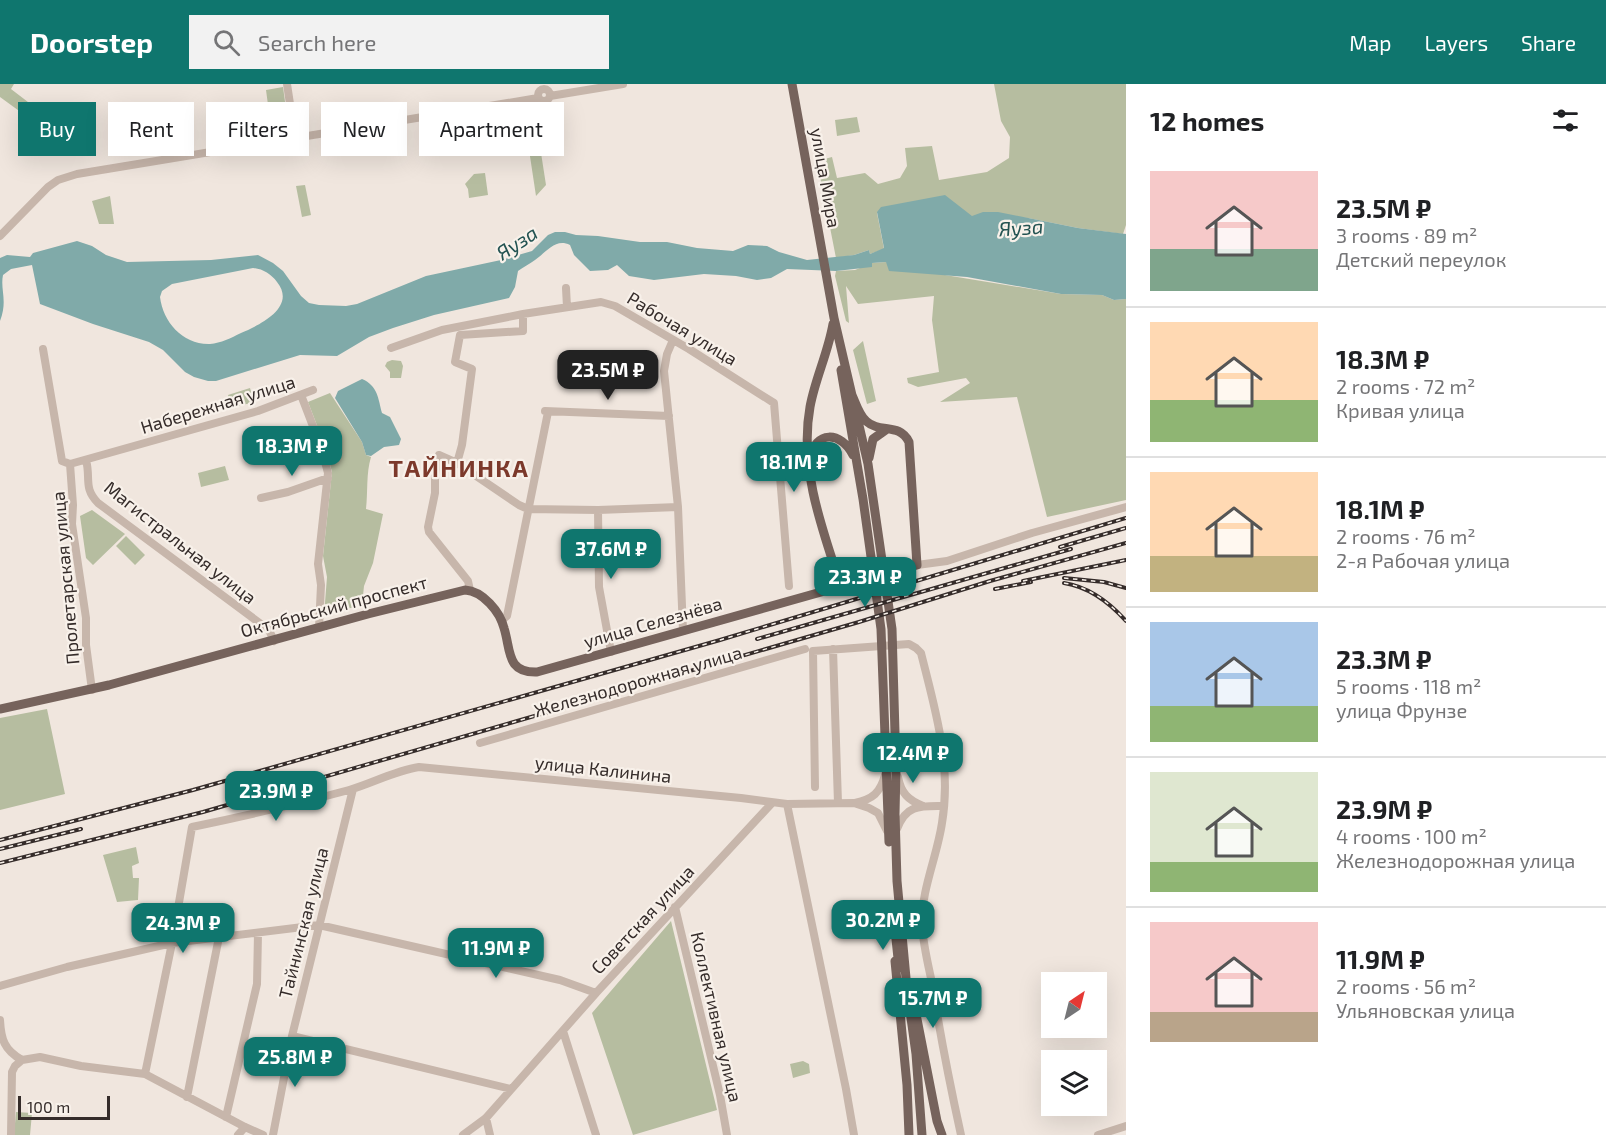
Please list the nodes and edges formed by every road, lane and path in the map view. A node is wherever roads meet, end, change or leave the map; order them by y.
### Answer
1 (287, 84) edge
2 (623, 84) edge
3 (792, 84) edge
4 (541, 87) edge
5 (550, 96) junction
6 (538, 98) junction
7 (290, 102) edge
8 (309, 135) edge
9 (206, 152) edge
10 (0, 236) edge
11 (566, 288) dead end
12 (567, 307) junction
13 (523, 314) junction
14 (834, 318) junction
15 (673, 340) junction
16 (840, 344) junction
17 (391, 348) dead end
18 (43, 349) dead end
19 (314, 390) dead end
20 (301, 395) junction
21 (852, 395) junction
22 (669, 416) junction
23 (889, 428) junction
24 (86, 460) junction
25 (457, 463) junction
26 (70, 464) junction
27 (809, 464) junction
28 (868, 464) junction
29 (858, 465) junction
30 (328, 478) junction
31 (261, 498) dead end
32 (678, 507) junction
33 (1126, 507) edge
34 (528, 509) junction
35 (598, 510) junction
36 (917, 565) junction
37 (789, 586) dead end
38 (841, 586) junction
39 (470, 590) junction
40 (501, 621) junction
41 (320, 628) junction
42 (683, 631) junction
43 (274, 641) junction
44 (833, 649) junction
45 (809, 650) junction
46 (610, 652) junction
47 (889, 673) junction
48 (92, 690) junction
49 (0, 709) edge
50 (480, 743) dead end
51 (892, 768) junction
52 (815, 787) dead end
53 (353, 789) junction
54 (772, 803) junction
55 (838, 803) junction
56 (787, 804) junction
57 (854, 804) junction
58 (923, 806) junction
59 (944, 806) junction
60 (892, 836) junction
61 (675, 907) junction
62 (319, 926) junction
63 (898, 929) junction
64 (258, 933) junction
65 (219, 937) junction
66 (172, 943) junction
67 (0, 986) edge
68 (596, 993) junction
69 (0, 1020) edge
70 (563, 1031) junction
71 (292, 1036) junction
72 (22, 1060) junction
73 (145, 1074) junction
74 (512, 1089) junction
75 (187, 1097) junction
76 (226, 1117) junction
77 (486, 1118) junction
78 (1126, 1126) edge
79 (246, 1128) junction
80 (11, 1135) edge
81 (238, 1135) edge
82 (263, 1135) edge
83 (273, 1135) edge
84 (463, 1135) edge
85 (490, 1135) edge
86 (596, 1135) edge
87 (727, 1135) edge
88 (854, 1135) edge
89 (909, 1135) edge
90 (917, 1135) edge
91 (922, 1135) edge
92 (942, 1135) edge
93 (961, 1135) edge
94 (1098, 1135) edge

1 - 7 street
2 - 5 street
3 - 14 main road, улица Мира
4 - 5 street
4 - 6 street
5 - 6 street
6 - 8 street
9 - 10 street
11 - 12 street
12 - 13 street
12 - 15 street, Рабочая улица
13 - 17 street
13 - 25 street
14 - 16 main road, улица Мира
14 - 27 main road
15 - 22 street
15 - 37 street, Рабочая улица
16 - 21 main road
16 - 29 main road
18 - 26 street
19 - 20 street, Набережная улица
20 - 24 street, Набережная улица
20 - 30 street
21 - 23 main road
21 - 28 main road
22 - 32 street
22 - 34 street
23 - 28 main road
23 - 36 main road
24 - 26 street, Набережная улица
24 - 43 street, Магистральная улица
25 - 34 street
25 - 39 street
26 - 48 street, Пролетарская улица
27 - 29 main road
27 - 38 main road
28 - 47 main road
29 - 47 main road
30 - 31 street
30 - 41 street
32 - 35 street
32 - 42 street
33 - 36 street
34 - 35 street
34 - 40 street
35 - 46 street
36 - 38 main road, улица Селезнёва
38 - 42 main road, улица Селезнёва
39 - 40 main road
39 - 41 main road, Октябрьский проспект
40 - 46 main road, улица Селезнёва
41 - 43 main road, Октябрьский проспект
42 - 46 main road, улица Селезнёва
43 - 48 main road, Октябрьский проспект
44 - 45 street, Железнодорожная улица
44 - 55 street
44 - 59 street, Железнодорожная улица
45 - 50 street, Железнодорожная улица
45 - 52 street
47 - 51 main road
48 - 49 main road, Октябрьский проспект
51 - 57 street
51 - 58 street
51 - 60 main road
53 - 54 street, улица Калинина
53 - 62 street, Тайнинская улица
53 - 66 street
54 - 56 street, улица Калинина
54 - 61 street, Советская улица
55 - 56 street, улица Калинина
55 - 57 street, улица Калинина
56 - 88 street
57 - 60 street
58 - 59 street
58 - 60 street
59 - 93 street, Железнодорожная улица
60 - 63 main road
61 - 68 street, Советская улица
61 - 87 street, Коллективная улица
62 - 64 street
62 - 68 street
62 - 71 street, Тайнинская улица
63 - 89 main road
63 - 90 main road
63 - 91 main road
63 - 92 main road
64 - 65 street
64 - 76 street
65 - 66 street
65 - 75 street
66 - 67 street
66 - 73 street
68 - 70 street, Советская улица
69 - 72 street
70 - 74 street, Советская улица
70 - 86 street
71 - 74 street
71 - 83 street, Тайнинская улица
72 - 73 street
72 - 80 street
73 - 75 street
74 - 77 street, Советская улица
75 - 76 street
76 - 79 street
77 - 84 street, Советская улица
77 - 85 street
78 - 94 street
79 - 81 street
79 - 82 street

